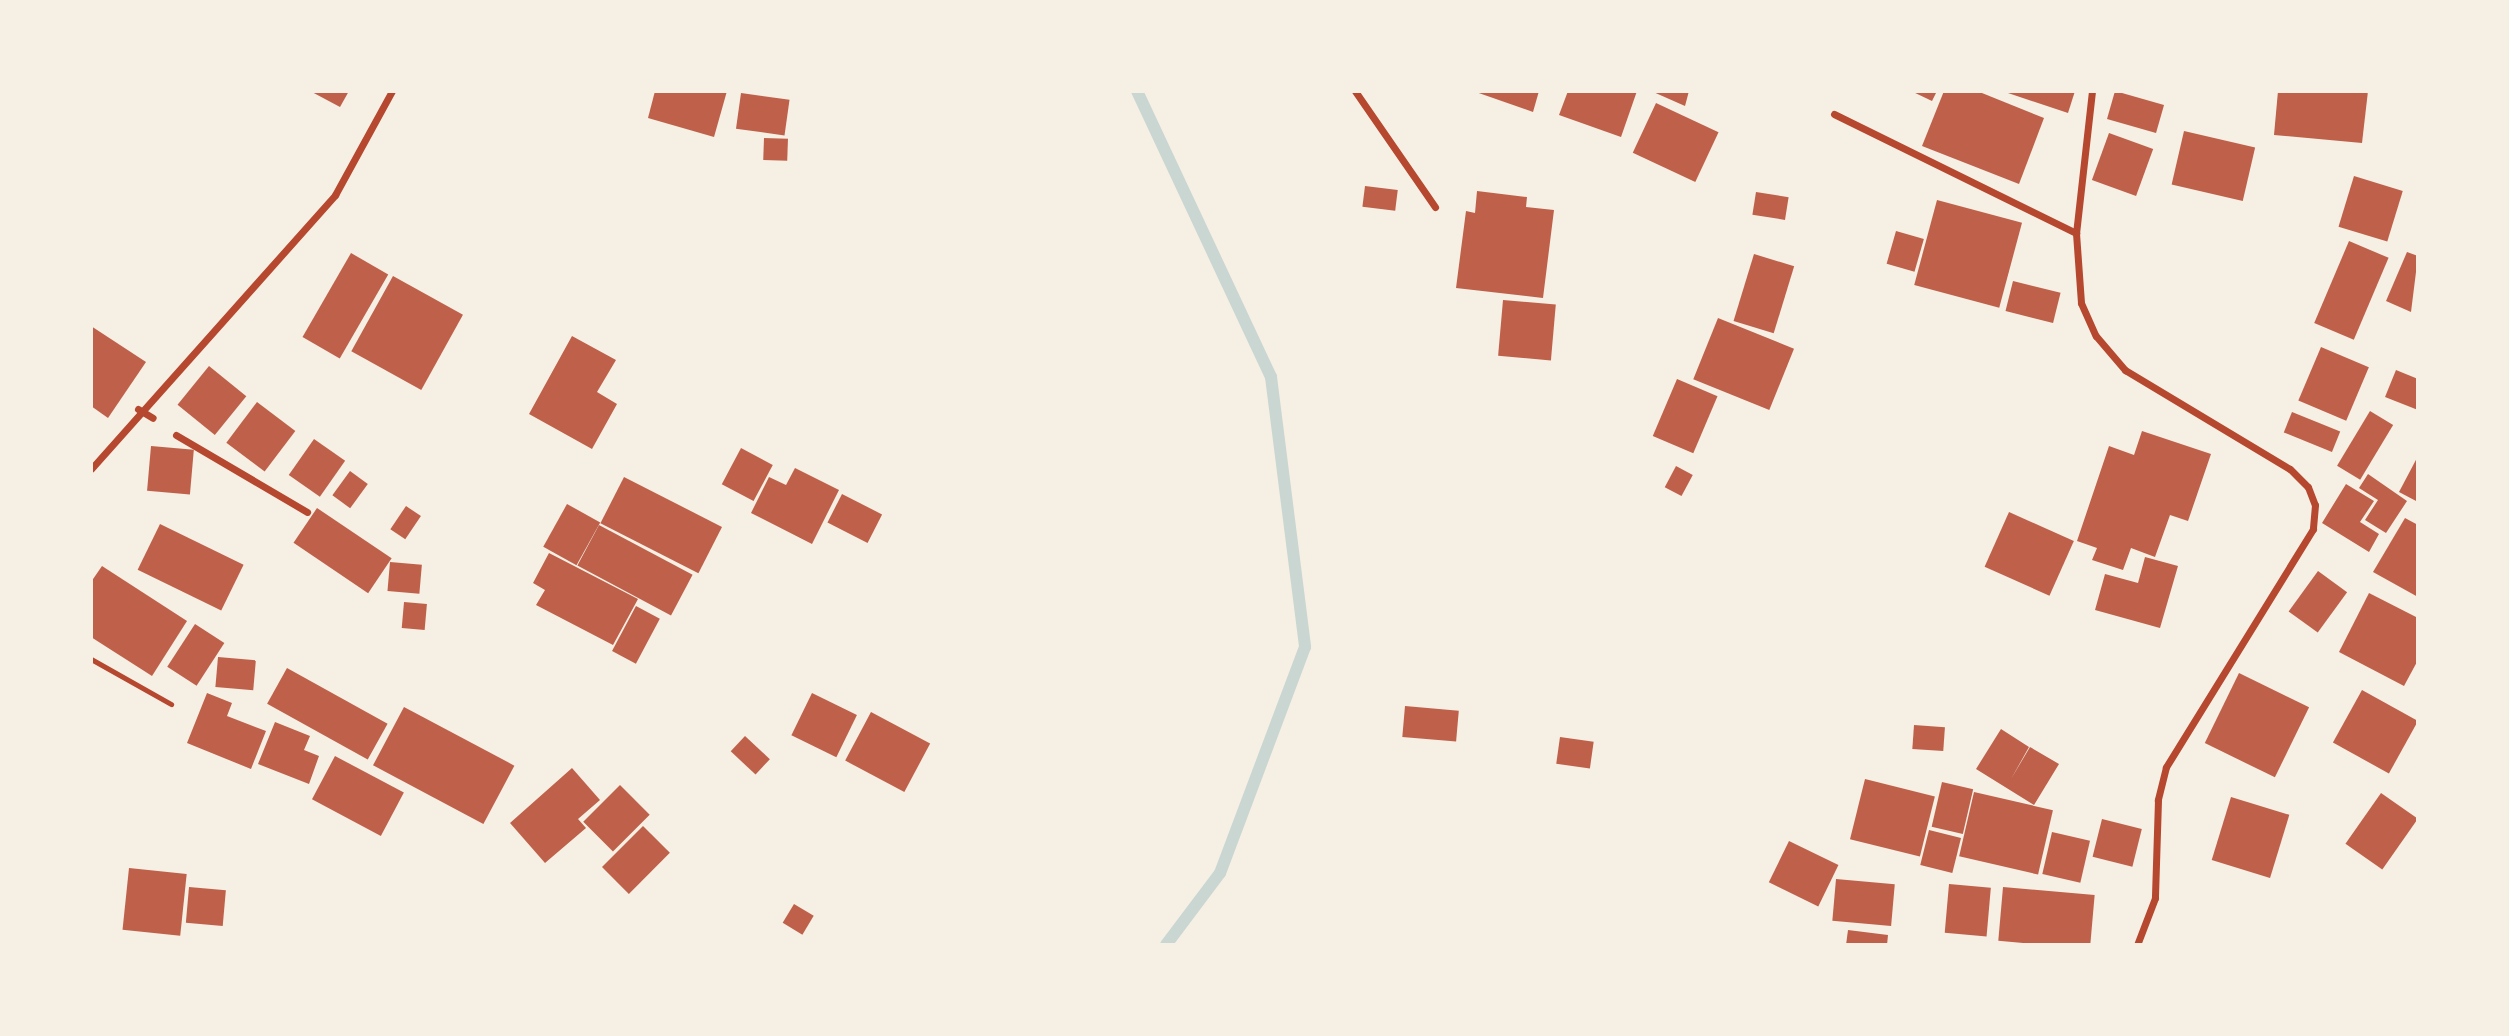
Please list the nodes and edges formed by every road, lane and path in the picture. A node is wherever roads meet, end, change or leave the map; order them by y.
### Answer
1 (392, 91) edge
2 (1355, 91) edge
3 (2092, 91) edge
4 (1834, 114) dead end
5 (1435, 206) dead end
6 (2076, 233) junction
7 (138, 409) junction
8 (153, 418) dead end
9 (176, 435) dead end
10 (91, 469) edge
11 (307, 512) dead end
12 (91, 659) edge
13 (172, 704) dead end
14 (2137, 945) edge

1 - 7 street
2 - 5 street
3 - 6 street
4 - 6 street
6 - 14 street
7 - 8 street
7 - 10 street
9 - 11 street
12 - 13 lane

